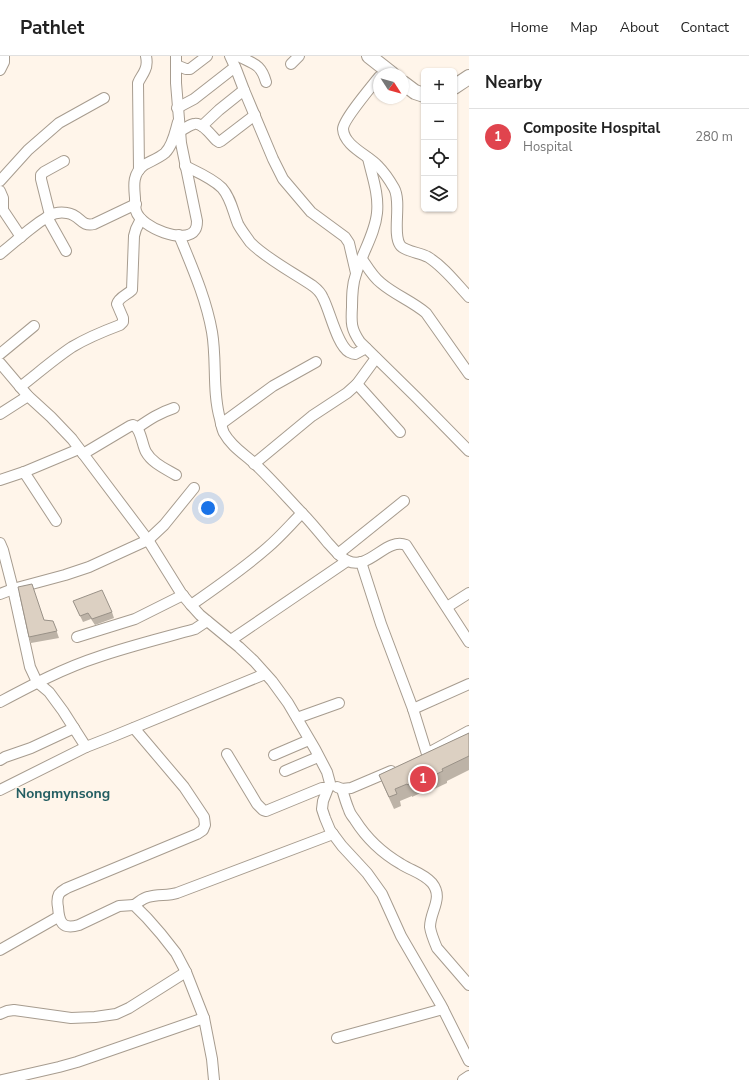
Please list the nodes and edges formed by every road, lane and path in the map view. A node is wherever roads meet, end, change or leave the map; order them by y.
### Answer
1 (4, 56) edge
2 (146, 56) edge
3 (207, 56) edge
4 (230, 56) edge
5 (238, 56) edge
6 (299, 56) edge
7 (369, 56) edge
8 (176, 60) edge
9 (291, 64) dead end
10 (235, 67) junction
11 (379, 68) edge
12 (0, 70) edge
13 (469, 77) edge
14 (266, 82) dead end
15 (457, 85) edge
16 (373, 87) edge
17 (409, 88) edge
18 (244, 90) junction
19 (421, 94) edge
20 (104, 98) dead end
21 (177, 108) junction
22 (254, 115) junction
23 (202, 126) junction
24 (179, 127) junction
25 (368, 158) junction
26 (64, 161) dead end
27 (185, 166) junction
28 (140, 170) junction
29 (0, 181) edge
30 (0, 192) edge
31 (136, 204) junction
32 (49, 216) junction
33 (141, 219) junction
34 (180, 235) junction
35 (21, 237) junction
36 (66, 251) dead end
37 (0, 254) edge
38 (362, 259) junction
39 (356, 273) junction
40 (469, 297) edge
41 (34, 326) dead end
42 (366, 348) junction
43 (0, 354) edge
44 (376, 358) junction
45 (316, 362) dead end
46 (0, 363) edge
47 (469, 374) edge
48 (357, 384) junction
49 (20, 387) junction
50 (28, 396) junction
51 (174, 408) dead end
52 (0, 414) edge
53 (221, 424) junction
54 (137, 428) junction
55 (400, 432) dead end
56 (81, 451) junction
57 (469, 451) edge
58 (254, 464) junction
59 (24, 472) junction
60 (176, 475) dead end
61 (0, 480) edge
62 (194, 488) dead end
63 (404, 501) dead end
64 (302, 513) junction
65 (56, 522) dead end
66 (148, 540) junction
67 (0, 543) edge
68 (338, 554) junction
69 (347, 561) junction
70 (362, 562) junction
71 (13, 589) junction
72 (469, 593) edge
73 (0, 594) edge
74 (183, 595) junction
75 (191, 605) junction
76 (447, 607) junction
77 (207, 621) junction
78 (77, 637) dead end
79 (231, 640) junction
80 (469, 642) edge
81 (265, 674) junction
82 (37, 682) junction
83 (469, 684) edge
84 (0, 702) edge
85 (339, 703) dead end
86 (413, 709) junction
87 (296, 718) junction
88 (74, 728) junction
89 (134, 728) junction
90 (469, 731) edge
91 (309, 740) junction
92 (86, 746) junction
93 (227, 754) dead end
94 (427, 754) junction
95 (274, 755) dead end
96 (318, 757) junction
97 (416, 759) edge
98 (0, 760) edge
99 (398, 767) edge
100 (286, 771) dead end
101 (329, 785) junction
102 (342, 789) junction
103 (0, 790) edge
104 (333, 834) junction
105 (134, 905) junction
106 (58, 917) junction
107 (0, 950) edge
108 (186, 972) junction
109 (469, 985) edge
110 (442, 1009) junction
111 (0, 1014) edge
112 (204, 1018) junction
113 (337, 1038) dead end
114 (469, 1061) edge
115 (469, 1076) edge
116 (2, 1080) edge
117 (214, 1080) edge
118 (463, 1080) edge

1 - 12 street
2 - 28 street
3 - 8 street
4 - 10 street
5 - 14 street
6 - 9 street
7 - 11 street
8 - 21 street
10 - 18 street
10 - 21 street
13 - 15 street
16 - 25 street
17 - 19 street
18 - 22 street
18 - 23 street
20 - 29 street
21 - 24 street
22 - 23 street
22 - 39 street
23 - 24 street
24 - 27 street
24 - 28 street
25 - 38 street
25 - 40 street
26 - 32 street
27 - 34 street
27 - 42 street
28 - 31 street
30 - 35 street
31 - 32 street
31 - 33 street
32 - 35 street
32 - 36 street
33 - 34 street
33 - 49 street
34 - 53 street
35 - 37 street
38 - 39 street
38 - 47 street
39 - 42 street
41 - 43 street
42 - 44 street
44 - 48 street
44 - 57 street
45 - 53 street
46 - 49 street
48 - 55 street
48 - 58 street
49 - 50 street
50 - 52 street
50 - 56 street
51 - 54 street
53 - 58 street
54 - 56 street
54 - 60 street
56 - 59 street
56 - 66 street
58 - 64 street
59 - 61 street
59 - 65 street
62 - 66 street
63 - 68 street
64 - 68 street
64 - 75 street
66 - 71 street
66 - 74 street
67 - 71 street
68 - 69 street
69 - 70 street
69 - 79 street
70 - 76 street
70 - 86 street
71 - 73 street
71 - 82 street
72 - 76 street
74 - 75 street
74 - 78 street
75 - 77 street
76 - 80 street
77 - 79 street
77 - 82 street
79 - 81 street
81 - 87 street
81 - 89 street
82 - 84 street
82 - 88 street
83 - 86 street
85 - 87 street
86 - 94 street
87 - 91 street
88 - 92 street
88 - 98 street
89 - 92 street
89 - 106 street
90 - 94 street
91 - 95 street
91 - 96 street
92 - 103 street
93 - 101 street
94 - 97 street
96 - 100 street
96 - 101 street
99 - 102 street
101 - 102 street
101 - 104 street
102 - 109 street
104 - 105 street
104 - 110 street
105 - 106 street
105 - 108 street
106 - 107 street
108 - 111 street
108 - 112 street
110 - 113 street
110 - 114 street
112 - 116 street
112 - 117 street
115 - 118 street

